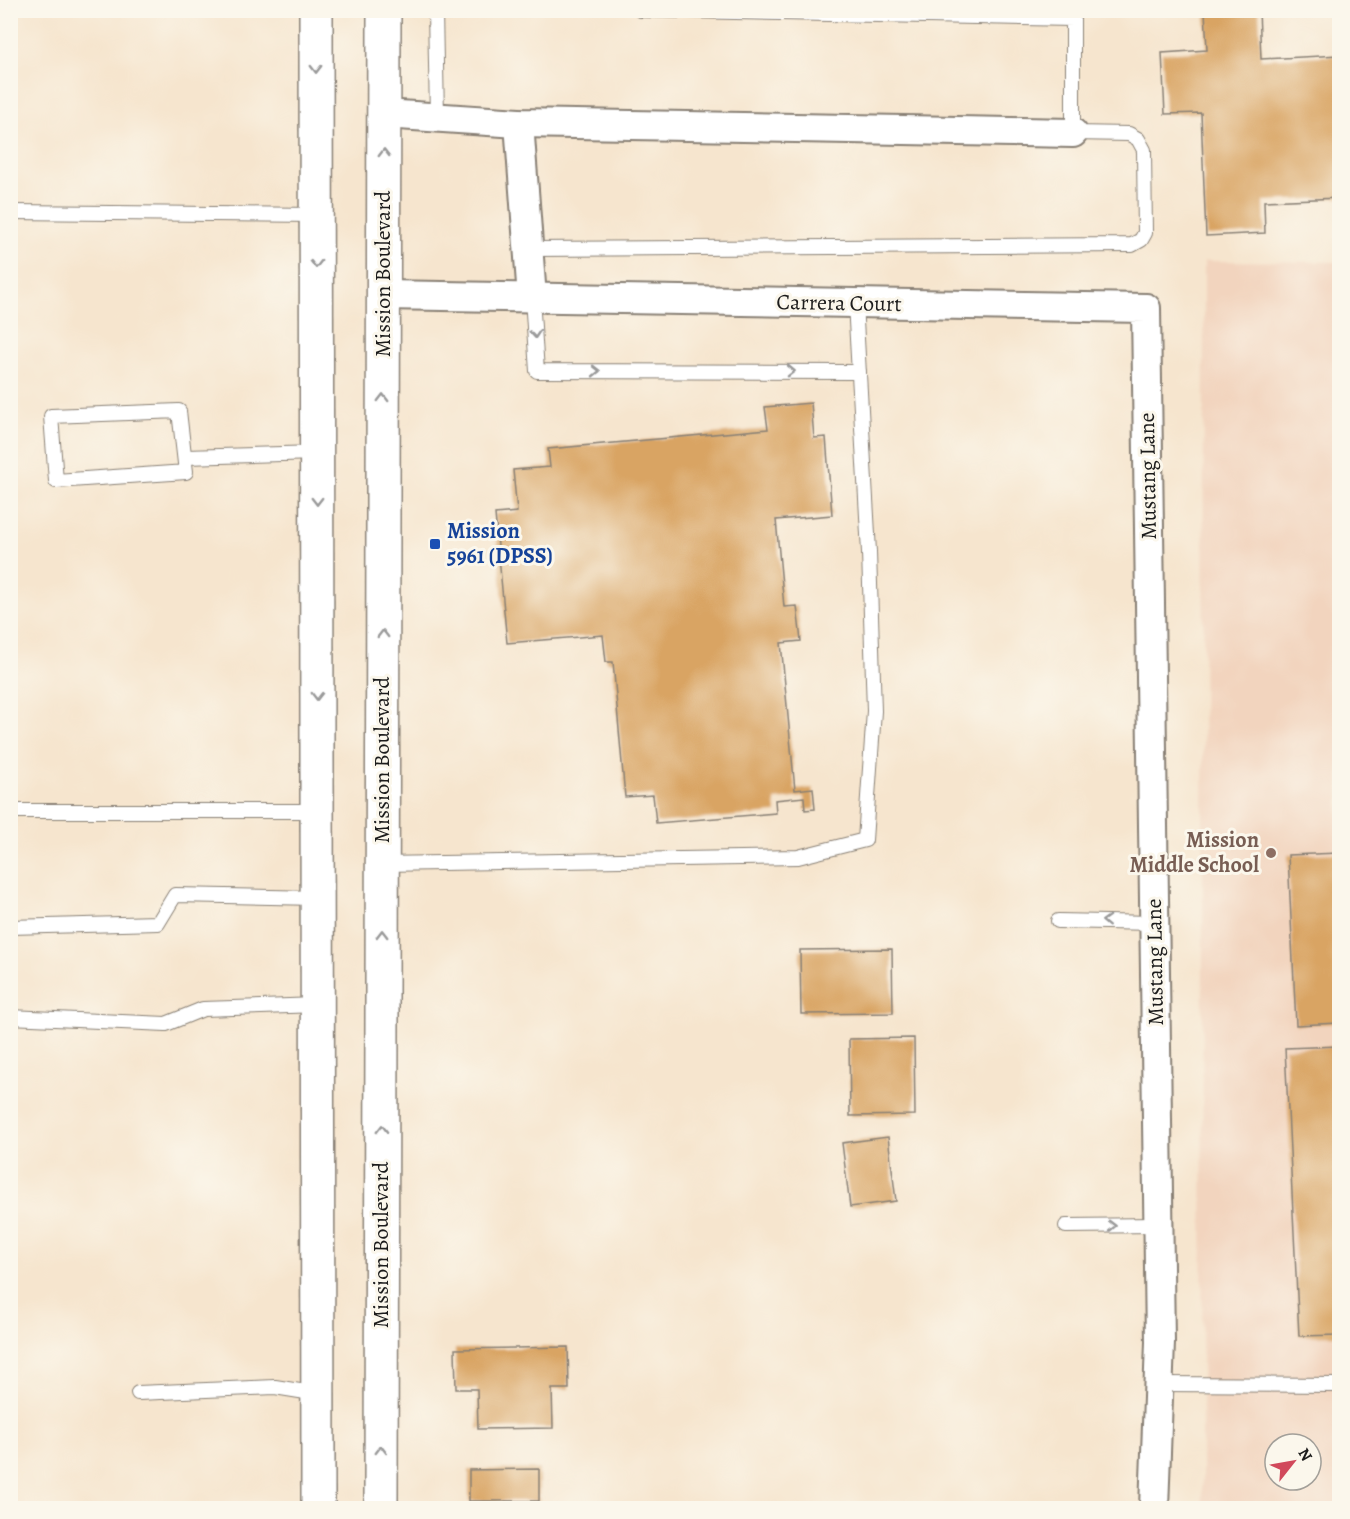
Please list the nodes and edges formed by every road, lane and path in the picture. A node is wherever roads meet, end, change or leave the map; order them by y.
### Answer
1 (316, 10) edge
2 (384, 10) edge
3 (435, 10) edge
4 (640, 10) edge
5 (384, 114) junction
6 (438, 117) junction
7 (519, 123) junction
8 (1073, 133) junction
9 (10, 212) edge
10 (316, 215) junction
11 (529, 249) junction
12 (383, 295) junction
13 (532, 298) junction
14 (855, 303) junction
15 (1146, 308) joint
16 (859, 372) junction
17 (316, 453) junction
18 (185, 457) junction
19 (10, 811) edge
20 (317, 811) junction
21 (382, 864) junction
22 (317, 898) junction
23 (1058, 921) dead end
24 (1154, 923) junction
25 (10, 927) edge
26 (317, 1005) junction
27 (10, 1017) edge
28 (1159, 1225) junction
29 (1066, 1226) dead end
30 (1159, 1384) junction
31 (1340, 1385) edge
32 (138, 1393) dead end
33 (318, 1394) junction
34 (318, 1509) edge
35 (381, 1509) edge
36 (1154, 1509) edge

1 -> 10 main road
2 - 5 main road, Mission Boulevard
3 - 6 lane
4 - 8 lane
5 - 6 street
12 -> 5 main road, Mission Boulevard
6 - 7 street
7 - 8 street
7 - 11 street
8 - 11 lane
9 - 10 lane
10 -> 17 main road
11 - 13 street
12 - 13 street, Carrera Court
21 -> 12 main road, Mission Boulevard
13 - 14 street, Carrera Court
13 -> 16 lane
14 - 15 street, Carrera Court
14 - 16 lane
15 - 24 street, Mustang Lane
16 - 21 lane
17 - 18 lane
17 -> 20 main road
18 - 18 lane
19 - 20 lane
20 - 22 main road
35 -> 21 main road, Mission Boulevard
22 - 25 lane
22 - 26 main road
24 -> 23 lane
24 - 28 street, Mustang Lane
26 - 27 lane
26 - 33 main road
29 -> 28 lane
28 - 30 street, Mustang Lane
30 - 31 lane
30 - 36 street, Mustang Lane
32 - 33 lane
33 - 34 main road

